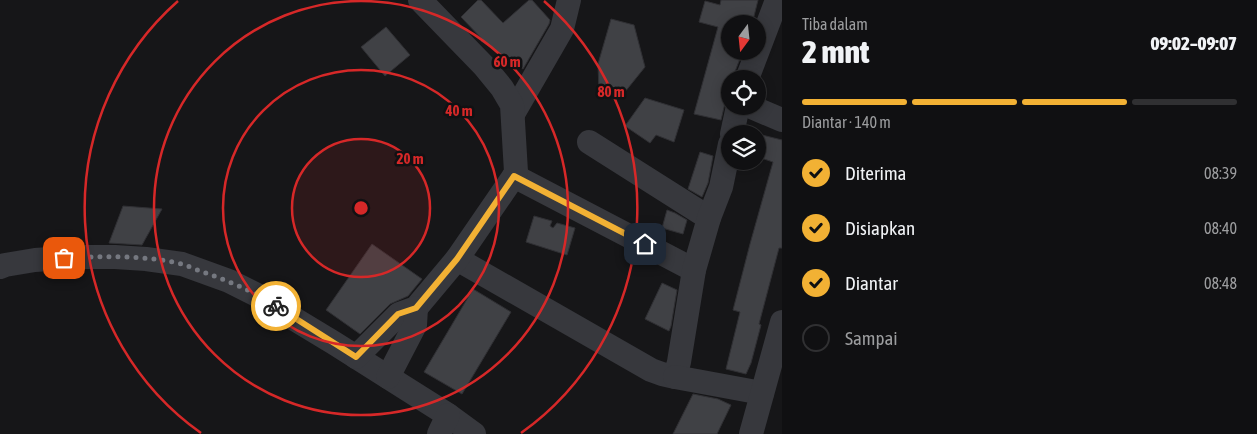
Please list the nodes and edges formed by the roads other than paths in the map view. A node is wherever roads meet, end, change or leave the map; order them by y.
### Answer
1 (420, 0) edge
2 (569, 0) edge
3 (777, 0) edge
4 (751, 70) edge
5 (766, 113) edge
6 (513, 114) junction
7 (782, 120) edge
8 (589, 142) dead end
9 (724, 170) edge
10 (514, 176) junction
11 (709, 218) junction
12 (457, 259) junction
13 (0, 267) edge
14 (694, 270) junction
15 (416, 308) junction
16 (782, 322) edge
17 (356, 357) junction
18 (388, 377) junction
19 (675, 377) junction
20 (762, 392) junction
21 (443, 425) edge
22 (474, 434) edge
23 (751, 434) edge

1 - 6 street
2 - 6 street
3 - 4 street
5 - 7 street
6 - 10 street
8 - 11 street
9 - 11 street
10 - 12 street
10 - 14 street
11 - 14 street
12 - 15 street
12 - 19 street
13 - 17 street
14 - 19 street
15 - 17 street
15 - 18 street
16 - 20 street
17 - 18 street
18 - 21 street
19 - 20 street
20 - 23 street
21 - 22 street

